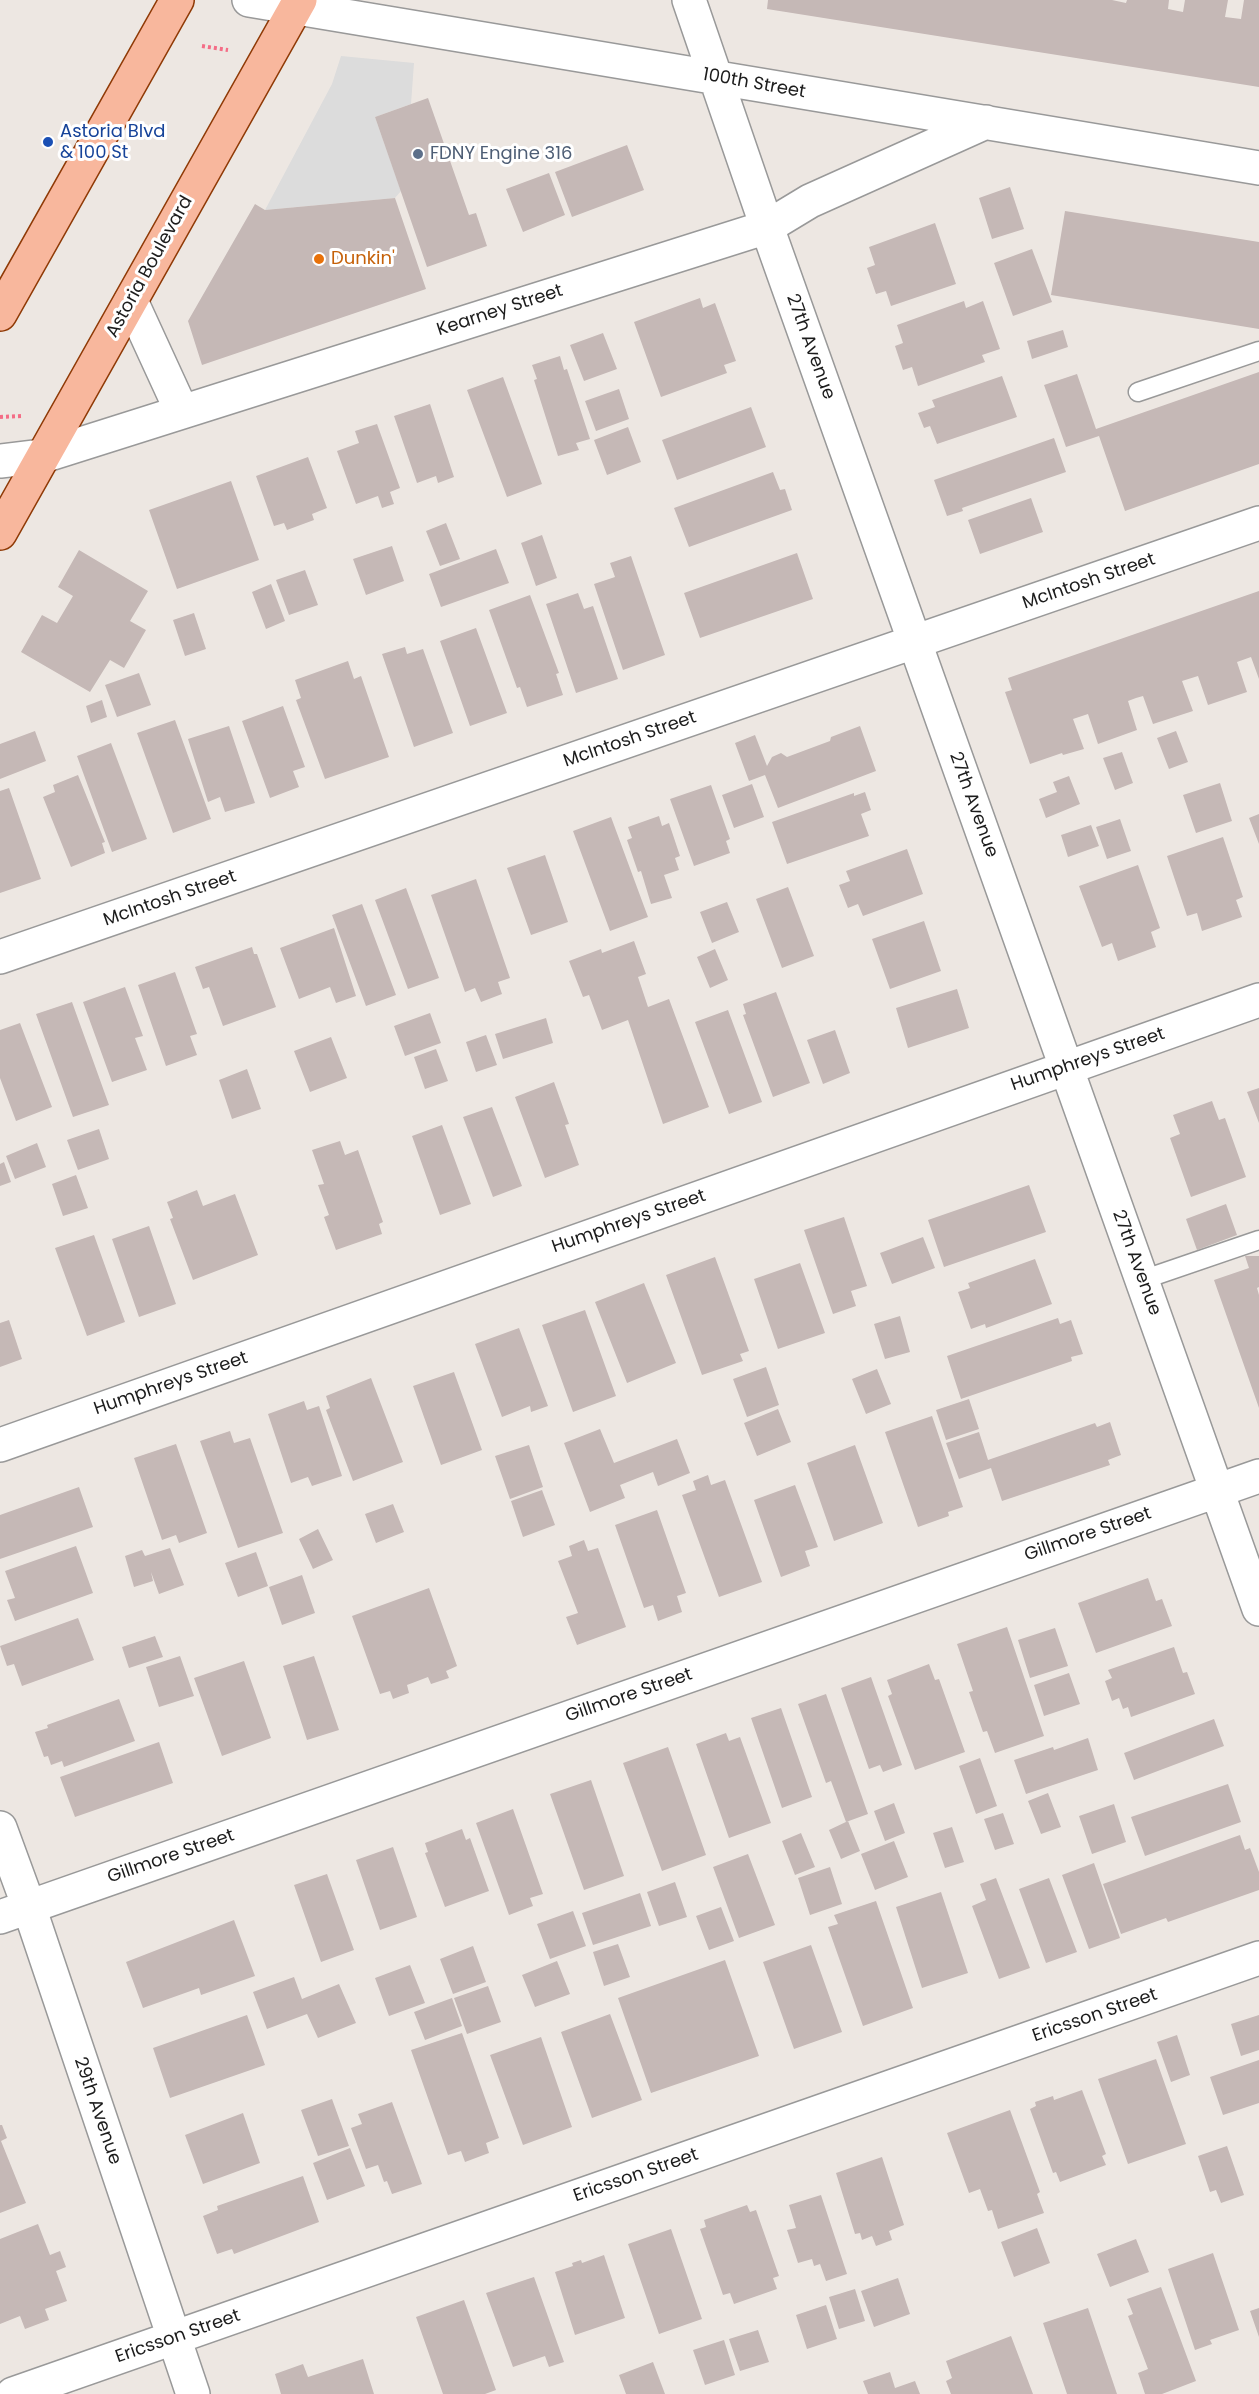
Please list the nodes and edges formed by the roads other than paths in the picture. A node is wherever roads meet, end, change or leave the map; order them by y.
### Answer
1 (177, 0) edge
2 (249, 0) edge
3 (689, 0) edge
4 (298, 4) edge
5 (714, 77) junction
6 (986, 122) junction
7 (1259, 168) edge
8 (767, 227) junction
9 (131, 301) junction
10 (0, 314) edge
11 (1259, 351) edge
12 (1138, 392) dead end
13 (182, 412) junction
14 (43, 456) junction
15 (0, 461) edge
16 (1259, 523) edge
17 (0, 534) edge
18 (915, 642) junction
19 (0, 957) edge
20 (1259, 1000) edge
21 (1066, 1067) junction
22 (1259, 1240) edge
23 (1142, 1280) junction
24 (0, 1444) edge
25 (1259, 1476) edge
26 (1217, 1490) junction
27 (1259, 1609) edge
28 (0, 1828) edge
29 (15, 1912) edge
30 (1259, 1958) edge
31 (174, 2338) junction
32 (13, 2394) edge
33 (193, 2394) edge

1 - 10 main road
2 - 4 street, 100th Street
3 - 5 street, 27th Avenue
4 - 5 street, 100th Street
4 - 9 main road, Astoria Boulevard
5 - 6 street, 100th Street
5 - 8 street, 27th Avenue
6 - 7 street, 100th Street
6 - 8 street, Kearney Street
8 - 13 street, Kearney Street
8 - 18 street, 27th Avenue
9 - 13 street
9 - 14 main road, Astoria Boulevard
11 - 12 lane
13 - 14 street, Kearney Street
14 - 15 street, Kearney Street
14 - 17 main road, Astoria Boulevard
16 - 18 street, McIntosh Street
18 - 19 street, McIntosh Street
18 - 21 street, 27th Avenue
20 - 21 street, Humphreys Street
21 - 23 street, 27th Avenue
21 - 24 street, Humphreys Street
22 - 23 lane
23 - 26 street, 27th Avenue
25 - 26 street, Gillmore Street
26 - 27 street, 27th Avenue
26 - 29 street, Gillmore Street
28 - 29 street, 29th Avenue
29 - 31 street, 29th Avenue
30 - 31 street, Ericsson Street
31 - 32 street, Ericsson Street
31 - 33 street, 29th Avenue

